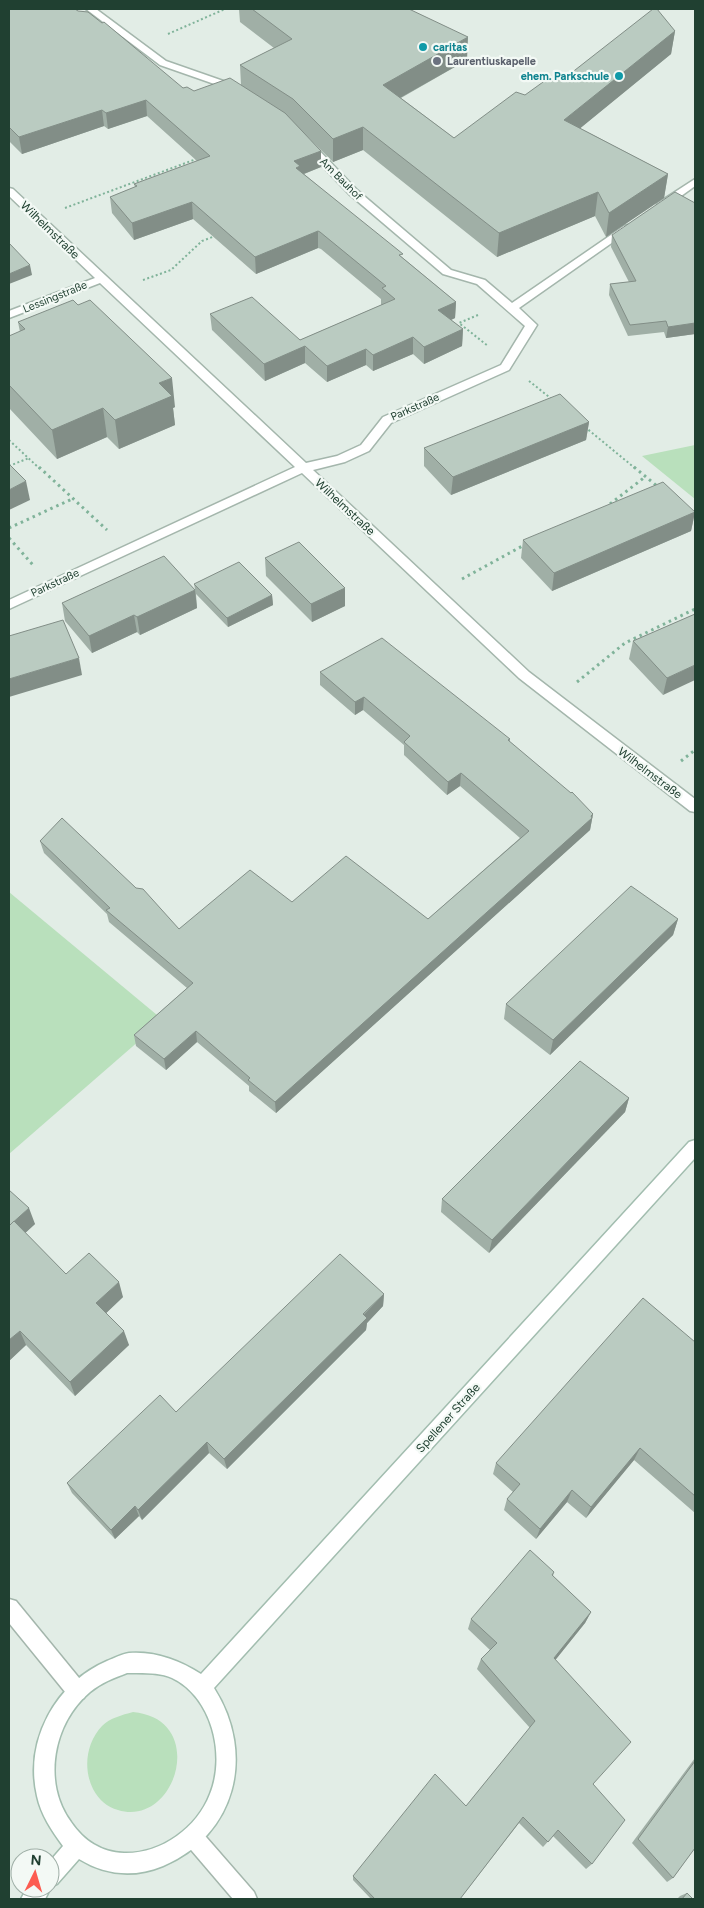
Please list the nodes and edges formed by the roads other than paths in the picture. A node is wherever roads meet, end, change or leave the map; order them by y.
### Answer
1 (91, 9) edge
2 (242, 95) edge
3 (300, 136) edge
4 (695, 182) edge
5 (9, 191) edge
6 (654, 210) edge
7 (638, 221) edge
8 (101, 279) junction
9 (508, 306) junction
10 (9, 315) edge
11 (303, 468) junction
12 (9, 605) edge
13 (695, 807) edge
14 (695, 1147) edge
15 (9, 1608) edge
16 (202, 1688) junction
17 (77, 1690) junction
18 (193, 1836) junction
19 (77, 1846) junction
20 (60, 1866) edge
21 (247, 1899) edge

1 - 2 street
3 - 9 street, Am Bauhof
4 - 6 street
5 - 8 street, Wilhelmstraße
7 - 9 street
8 - 10 street, Lessingstraße
8 - 11 street, Wilhelmstraße
9 - 11 street, Parkstraße
11 - 12 street, Parkstraße
11 - 13 street, Wilhelmstraße
14 - 16 street, Spellener Straße
15 - 17 street
16 - 17 street
16 - 18 street
17 - 19 street
18 - 19 street
18 - 21 street
19 - 20 street

